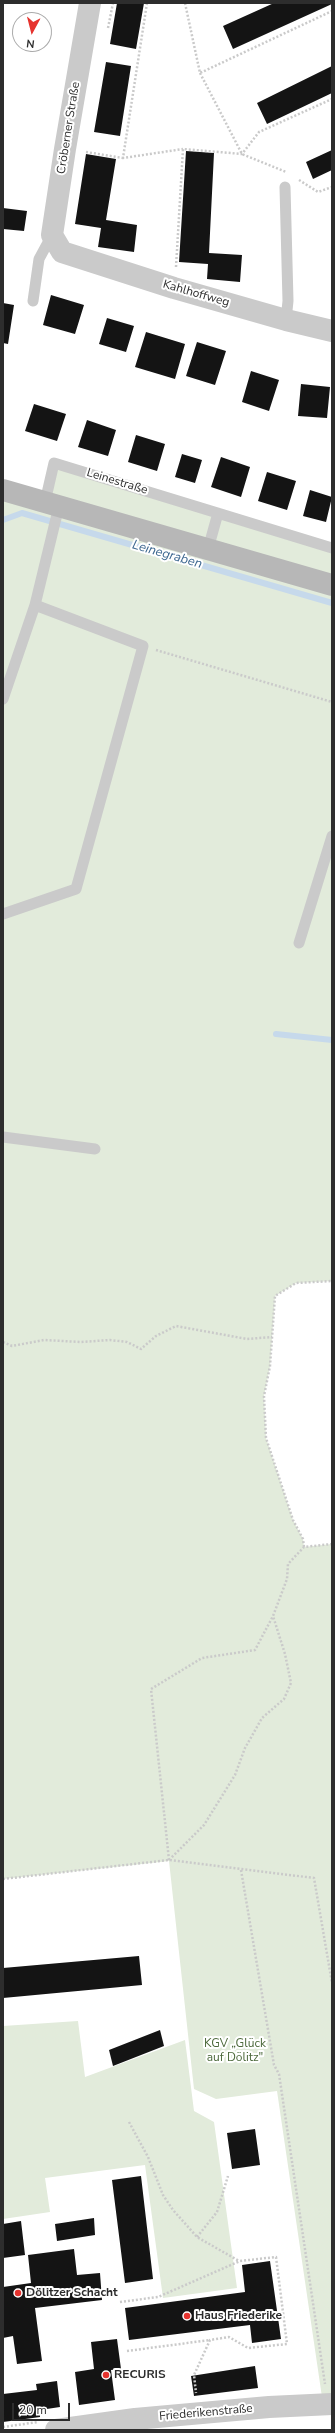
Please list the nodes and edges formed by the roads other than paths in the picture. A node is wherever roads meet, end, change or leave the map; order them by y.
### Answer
1 (90, 3) edge
2 (285, 187) dead end
3 (57, 243) junction
4 (33, 302) dead end
5 (286, 320) junction
6 (332, 330) edge
7 (3, 490) edge
8 (53, 509) junction
9 (218, 513) junction
10 (332, 548) edge
11 (208, 549) junction
12 (332, 585) edge
13 (34, 605) junction
14 (3, 699) edge
15 (332, 836) edge
16 (3, 914) edge
17 (299, 943) dead end
18 (3, 1137) edge
19 (95, 1149) dead end
20 (332, 2404) edge
21 (56, 2430) edge

1 - 3 street, Cröberner Straße
2 - 5 lane
3 - 4 lane
3 - 5 street, Kahlhoffweg
5 - 6 street, Kahlhoffweg
7 - 8 main road
8 - 9 lane, Leinestraße
8 - 11 main road
8 - 13 lane
9 - 10 lane, Leinestraße
9 - 11 lane
11 - 12 main road
13 - 14 lane
13 - 16 lane
15 - 17 lane
18 - 19 lane
20 - 21 street, Friederikenstraße

